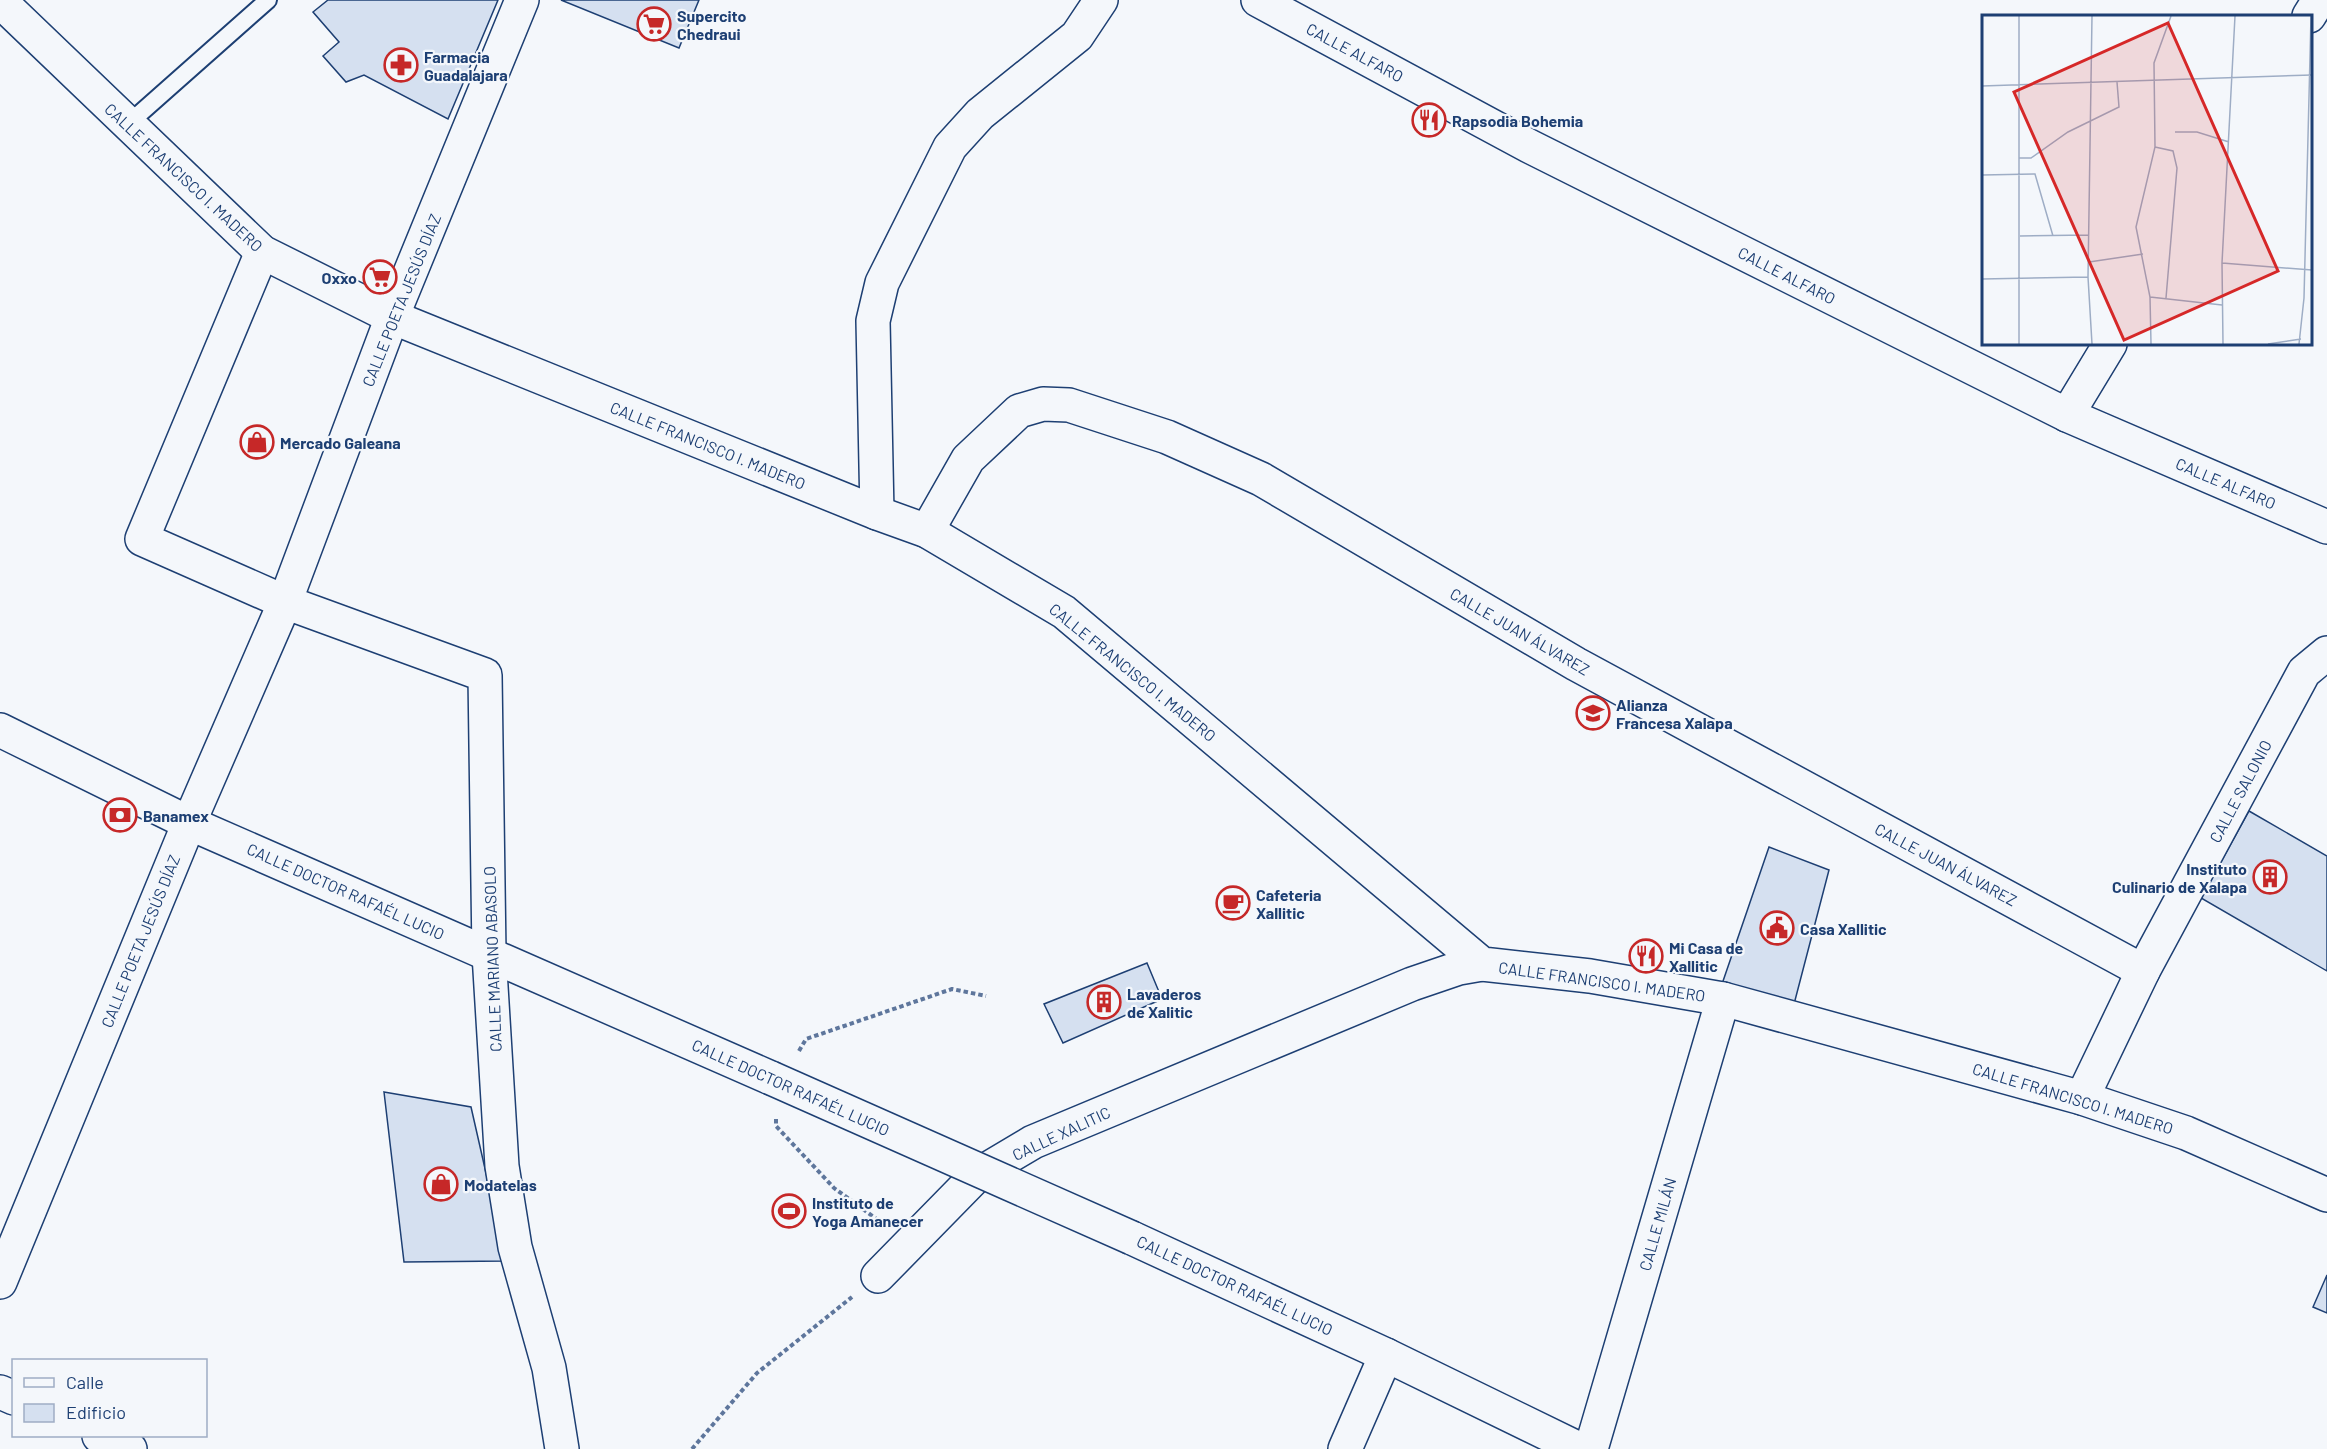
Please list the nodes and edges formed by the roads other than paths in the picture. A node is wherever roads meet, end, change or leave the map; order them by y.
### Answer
1 (268, 0) edge
2 (522, 0) edge
3 (1101, 0) edge
4 (1258, 0) edge
5 (2319, 0) edge
6 (0, 2) edge
7 (2310, 15) edge
8 (128, 124) junction
9 (262, 252) junction
10 (392, 317) junction
11 (2109, 345) edge
12 (2067, 415) junction
13 (876, 513) junction
14 (2327, 527) edge
15 (927, 531) junction
16 (285, 602) junction
17 (2327, 653) edge
18 (0, 730) edge
19 (189, 823) junction
20 (489, 954) junction
21 (1482, 964) junction
22 (2143, 971) junction
23 (1723, 999) junction
24 (2082, 1098) junction
25 (2327, 1195) edge
26 (878, 1276) road end
27 (0, 1282) edge
28 (1386, 1355) junction
29 (101, 1437) edge
30 (130, 1449) edge
31 (562, 1449) edge
32 (1346, 1449) edge
33 (1580, 1449) edge
34 (1591, 1449) edge

1 - 8 lane
2 - 10 street, CALLE POETA JESÚS DÍAZ
3 - 13 street
4 - 12 street, CALLE ALFARO
5 - 7 street
6 - 8 street, CALLE FRANCISCO I. MADERO
8 - 9 street, CALLE FRANCISCO I. MADERO
9 - 10 street, CALLE FRANCISCO I. MADERO
9 - 16 street
10 - 13 street, CALLE FRANCISCO I. MADERO
10 - 16 street, CALLE POETA JESÚS DÍAZ
11 - 12 street
12 - 14 street, CALLE ALFARO
13 - 15 street, CALLE FRANCISCO I. MADERO
15 - 21 street, CALLE FRANCISCO I. MADERO
15 - 22 street, CALLE JUAN ÁLVAREZ
16 - 19 street, CALLE POETA JESÚS DÍAZ
16 - 20 street, CALLE MARIANO ABASOLO
17 - 22 street, CALLE SALONIO
18 - 19 street, CALLE DOCTOR RAFAÉL LUCIO
19 - 20 street, CALLE DOCTOR RAFAÉL LUCIO
19 - 27 street, CALLE POETA JESÚS DÍAZ
20 - 28 street, CALLE DOCTOR RAFAÉL LUCIO, bridge
20 - 31 street, CALLE MARIANO ABASOLO
21 - 23 street, CALLE FRANCISCO I. MADERO
21 - 26 street, CALLE XALITIC
22 - 24 street, CALLE SALONIO
23 - 24 street, CALLE FRANCISCO I. MADERO
23 - 34 street, CALLE MILÁN
24 - 25 street, CALLE FRANCISCO I. MADERO
28 - 32 street
28 - 33 street, CALLE DOCTOR RAFAÉL LUCIO
29 - 30 street

